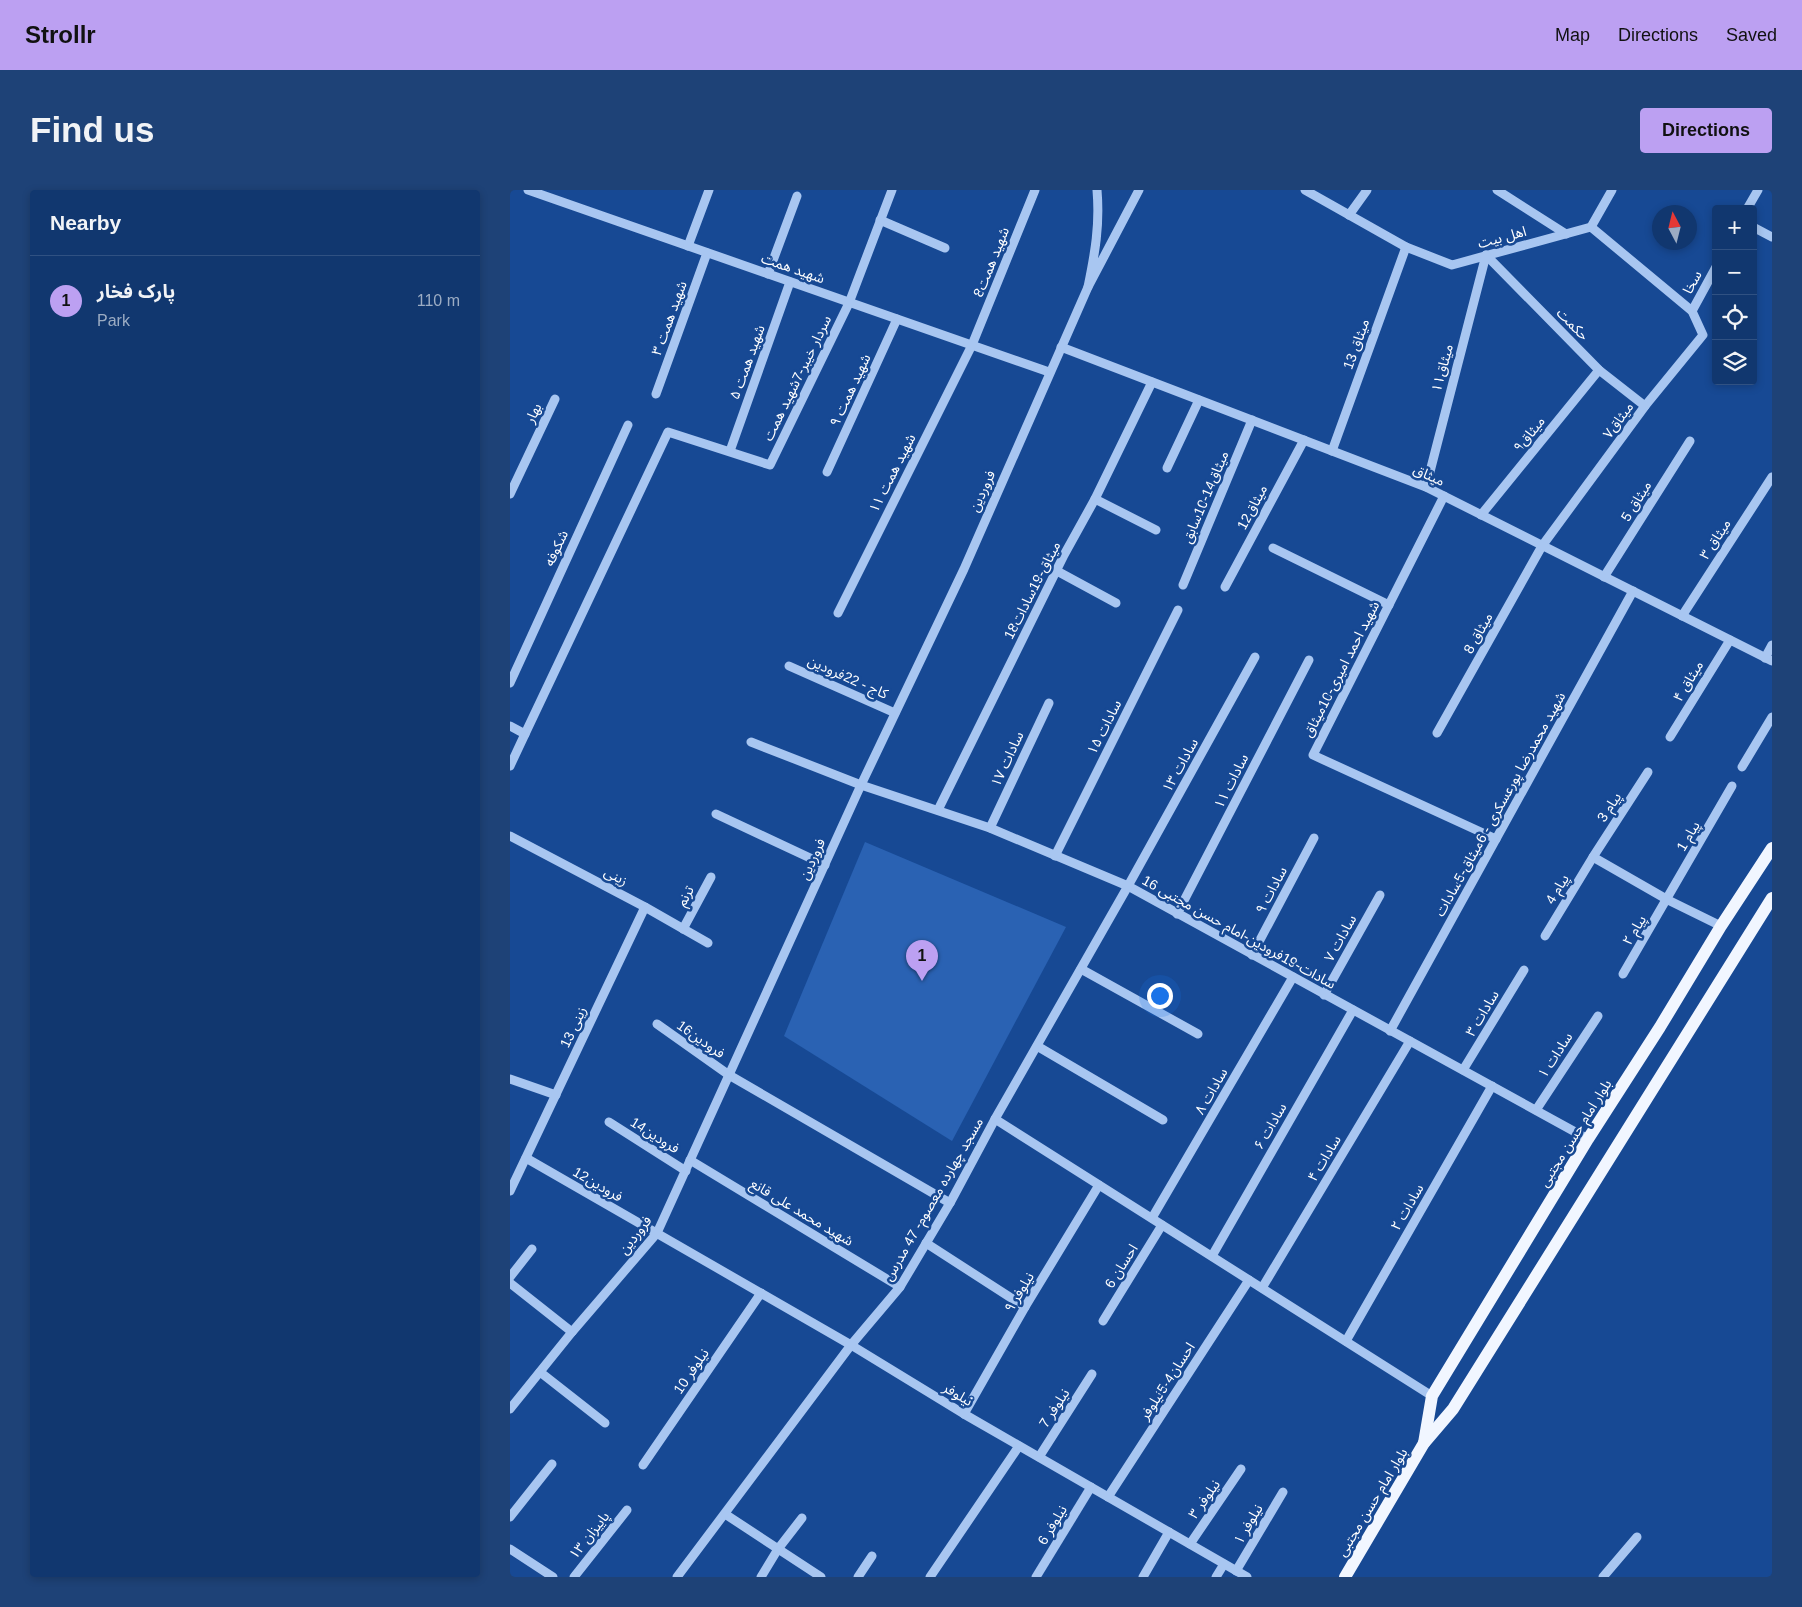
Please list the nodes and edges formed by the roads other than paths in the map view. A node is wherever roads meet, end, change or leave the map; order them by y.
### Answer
1 (528, 190) edge
2 (709, 190) edge
3 (892, 190) edge
4 (1035, 190) edge
5 (1097, 190) edge
6 (1139, 190) edge
7 (1305, 190) edge
8 (1367, 190) edge
9 (1497, 190) edge
10 (1612, 190) edge
11 (1758, 190) edge
12 (797, 196) dead end
13 (1749, 205) edge
14 (1349, 215) junction
15 (880, 220) junction
16 (1591, 227) junction
17 (1757, 229) edge
18 (1566, 234) junction
19 (1772, 237) edge
20 (688, 246) junction
21 (1406, 246) junction
22 (946, 248) dead end
23 (707, 253) junction
24 (1486, 256) junction
25 (768, 274) junction
26 (1712, 274) edge
27 (790, 282) junction
28 (1088, 287) junction
29 (849, 302) junction
30 (1692, 310) junction
31 (897, 319) junction
32 (972, 345) junction
33 (1061, 347) junction
34 (1599, 370) junction
35 (1049, 372) junction
36 (1152, 382) junction
37 (656, 394) dead end
38 (555, 399) dead end
39 (1199, 400) junction
40 (1645, 406) junction
41 (1252, 420) junction
42 (628, 425) dead end
43 (1304, 440) junction
44 (1690, 441) dead end
45 (730, 451) junction
46 (1332, 451) junction
47 (1167, 468) dead end
48 (828, 472) dead end
49 (1772, 477) edge
50 (1426, 487) junction
51 (510, 494) edge
52 (1444, 496) junction
53 (1095, 500) junction
54 (1481, 514) junction
55 (1156, 530) dead end
56 (1542, 546) junction
57 (1273, 548) dead end
58 (1057, 571) junction
59 (1604, 577) junction
60 (1183, 585) dead end
61 (1225, 586) dead end
62 (1633, 591) junction
63 (1116, 603) dead end
64 (1389, 605) junction
65 (1178, 610) dead end
66 (838, 614) dead end
67 (1682, 616) junction
68 (1730, 640) junction
69 (1772, 645) edge
70 (1255, 657) dead end
71 (1768, 659) edge
72 (1309, 660) dead end
73 (789, 666) dead end
74 (510, 683) edge
75 (1049, 703) dead end
76 (895, 713) junction
77 (1772, 717) edge
78 (510, 726) edge
79 (1437, 733) dead end
80 (525, 734) junction
81 (1670, 737) dead end
82 (751, 742) dead end
83 (510, 766) edge
84 (1742, 767) dead end
85 (1648, 772) dead end
86 (860, 785) junction
87 (1732, 786) dead end
88 (938, 810) junction
89 (716, 814) dead end
90 (990, 828) junction
91 (510, 836) edge
92 (1314, 838) dead end
93 (1496, 839) junction
94 (1772, 848) edge
95 (1055, 856) junction
96 (1593, 857) junction
97 (825, 865) junction
98 (711, 877) dead end
99 (1128, 886) junction
100 (1380, 895) dead end
101 (1772, 898) edge
102 (1668, 900) junction
103 (645, 907) junction
104 (1177, 914) junction
105 (1721, 926) junction
106 (683, 929) junction
107 (1545, 936) dead end
108 (708, 943) dead end
109 (1252, 955) junction
110 (1081, 969) junction
111 (1524, 970) dead end
112 (1624, 974) dead end
113 (1293, 978) junction
114 (1324, 994) junction
115 (1353, 1010) junction
116 (1598, 1016) dead end
117 (657, 1024) dead end
118 (1390, 1031) junction
119 (1198, 1034) dead end
120 (1410, 1041) junction
121 (1037, 1046) junction
122 (1463, 1070) junction
123 (729, 1075) junction
124 (510, 1079) edge
125 (1492, 1086) junction
126 (556, 1095) junction
127 (1536, 1110) junction
128 (995, 1119) junction
129 (1163, 1120) dead end
130 (609, 1122) dead end
131 (1588, 1139) junction
132 (526, 1158) junction
133 (690, 1160) junction
134 (686, 1171) junction
135 (1099, 1185) junction
136 (510, 1191) edge
137 (950, 1203) junction
138 (1152, 1218) junction
139 (1162, 1225) junction
140 (657, 1233) junction
141 (926, 1243) junction
142 (532, 1249) dead end
143 (1212, 1256) junction
144 (510, 1277) edge
145 (1249, 1280) junction
146 (510, 1283) edge
147 (900, 1287) junction
148 (1262, 1288) junction
149 (761, 1293) junction
150 (1025, 1307) junction
151 (1103, 1321) dead end
152 (572, 1332) junction
153 (1346, 1341) junction
154 (851, 1345) junction
155 (540, 1372) junction
156 (1092, 1374) dead end
157 (1432, 1396) junction
158 (510, 1409) edge
159 (964, 1414) junction
160 (605, 1423) dead end
161 (1424, 1443) junction
162 (1019, 1446) junction
163 (1039, 1457) junction
164 (552, 1464) dead end
165 (643, 1465) dead end
166 (1241, 1469) dead end
167 (1090, 1487) junction
168 (1283, 1492) dead end
169 (1108, 1497) junction
170 (627, 1510) dead end
171 (724, 1514) junction
172 (510, 1517) edge
173 (802, 1518) dead end
174 (1169, 1532) junction
175 (1637, 1537) dead end
176 (1190, 1544) junction
177 (510, 1549) edge
178 (778, 1549) junction
179 (872, 1556) dead end
180 (1224, 1564) junction
181 (1236, 1571) junction
182 (553, 1577) edge
183 (574, 1577) edge
184 (677, 1577) edge
185 (761, 1577) edge
186 (821, 1577) edge
187 (858, 1577) edge
188 (930, 1577) edge
189 (1036, 1577) edge
190 (1143, 1577) edge
191 (1216, 1577) edge
192 (1247, 1577) edge
193 (1345, 1577) edge
194 (1603, 1577) edge

1 - 20 street, شهید همت
2 - 20 street
3 - 15 street, سردار خیبر-7شهید همت
4 - 32 street, 8شهید همت
5 - 28 street, فروردین
6 - 28 street, فروردین
7 - 14 street, اهل بیت
8 - 14 street
9 - 18 street
10 - 16 street
11 - 13 street
12 - 25 street
14 - 21 street, اهل بیت
15 - 22 street
15 - 29 street, سردار خیبر-7شهید همت
16 - 18 street, اهل بیت
16 - 30 street
17 - 19 street
18 - 24 street, اهل بیت
20 - 23 street, شهید همت
21 - 24 street, اهل بیت
21 - 46 street, میثاق 13
23 - 25 street, شهید همت
23 - 37 street, شهید همت ۳
24 - 34 street, حکمت
24 - 50 street, میثاق۱۱
25 - 27 street, شهید همت
26 - 30 street, سخا
27 - 29 street, شهید همت
27 - 45 street, شهید همت ۵
28 - 33 street, فروردین
29 - 31 street, شهید همت
29 - 45 street, سردار خیبر-7شهید همت
30 - 40 street, میثاق۷
31 - 32 street, شهید همت
31 - 48 street, شهید همت ۹
32 - 35 street, شهید همت
32 - 66 street, شهید همت ۱۱
33 - 35 street, فروردین
33 - 36 street, میثاق
34 - 40 street, حکمت
34 - 54 street, میثاق۹
35 - 76 street, فروردین
36 - 39 street, میثاق
36 - 53 street, 18میثاق-19سادات
38 - 51 street, بهار
39 - 41 street, میثاق
39 - 47 street
40 - 56 street, میثاق۷
41 - 43 street, میثاق
41 - 60 street, میثاق14-10سابق
42 - 74 street, شکوفه
43 - 46 street, میثاق
43 - 61 street, 12میثاق
44 - 59 street, میثاق 5
45 - 80 street
46 - 50 street, میثاق
49 - 67 street, میثاق ۳
50 - 52 street, میثاق
52 - 54 street, میثاق
52 - 64 street, شهید احمد امیری-10میثاق
53 - 55 street
53 - 58 street, 18میثاق-19سادات
54 - 56 street, میثاق
56 - 59 street, میثاق
56 - 79 street, میثاق 8
57 - 64 street
58 - 63 street
58 - 88 street, 18میثاق-19سادات
59 - 62 street, میثاق
62 - 67 street, میثاق
62 - 93 street, شهید محمدرضا پورعسکری - 6میثاق-5سادات
64 - 93 street, شهید احمد امیری-10میثاق
65 - 95 street, سادات ۱۵
67 - 68 street, میثاق
68 - 71 street, میثاق
68 - 81 street, میثاق ۴
69 - 71 street
70 - 99 street, سادات ۱۳
72 - 104 street, سادات ۱۱
73 - 76 street, کاج - 22فرودین
75 - 90 street, سادات ۱۷
76 - 86 street, فروردین
77 - 84 street
78 - 80 street
80 - 83 street
82 - 86 street, سادات-19فرودین-امام حسن مجتبی 16
85 - 96 street, پیام 3
86 - 88 street, سادات-19فرودین-امام حسن مجتبی 16
86 - 97 street, فروردین
87 - 102 street, پیام 1
88 - 90 street, سادات-19فرودین-امام حسن مجتبی 16
89 - 97 street
90 - 95 street, سادات-19فرودین-امام حسن مجتبی 16
91 - 103 street, زینی
92 - 109 street, سادات ۹
93 - 118 street, شهید محمدرضا پورعسکری - 6میثاق-5سادات
94 - 105 main road, بلوار امام حسن مجتبی
95 - 99 street, سادات-19فرودین-امام حسن مجتبی 16
96 - 102 street
96 - 107 street, پیام 4
97 - 123 street, فروردین
98 - 106 street, ترنم
99 - 104 street, سادات-19فرودین-امام حسن مجتبی 16
99 - 110 street, مسجد چهارده معصوم- 47 مدرس
100 - 114 street, سادات ۷
101 - 161 main road, بلوار امام حسن مجتبی
102 - 105 street
102 - 112 street, پیام ۲
103 - 106 street, زینی
103 - 126 street, زینی 13
104 - 109 street, سادات-19فرودین-امام حسن مجتبی 16
105 - 131 main road, بلوار امام حسن مجتبی
106 - 108 street, زینی
109 - 113 street, سادات-19فرودین-امام حسن مجتبی 16
110 - 119 street
110 - 121 street, مسجد چهارده معصوم- 47 مدرس
111 - 122 street, سادات ۳
113 - 114 street, سادات-19فرودین-امام حسن مجتبی 16
113 - 138 street, سادات ۸
114 - 115 street, سادات-19فرودین-امام حسن مجتبی 16
115 - 118 street, سادات-19فرودین-امام حسن مجتبی 16
115 - 143 street, سادات ۶
116 - 127 street, سادات ‍‍۱
117 - 123 street, 16فرودین
118 - 120 street, سادات-19فرودین-امام حسن مجتبی 16
120 - 122 street, سادات-19فرودین-امام حسن مجتبی 16
120 - 148 street, سادات ۴
121 - 128 street, مسجد چهارده معصوم- 47 مدرس
121 - 129 street
122 - 125 street, سادات-19فرودین-امام حسن مجتبی 16
123 - 133 street, فروردین
123 - 137 street, 16فرودین
124 - 126 street
125 - 127 street, سادات-19فرودین-امام حسن مجتبی 16
125 - 153 street, سادات ۲
126 - 132 street, زینی 13
127 - 131 street, سادات-19فرودین-امام حسن مجتبی 16
128 - 135 street
128 - 137 street, مسجد چهارده معصوم- 47 مدرس
130 - 134 street, 14فرودین
131 - 157 main road, بلوار امام حسن مجتبی
132 - 136 street, زینی 13
132 - 140 street, 12فرودین
133 - 134 street, فروردین
133 - 147 street, شهید محمد علی قانع
134 - 140 street, فروردین
135 - 138 street
135 - 150 street, نیلوفر ۹
137 - 141 street, مسجد چهارده معصوم- 47 مدرس
138 - 139 street
139 - 143 street
139 - 151 street, احسان 6
140 - 149 street, نیلوفر
140 - 152 street, فروردین
141 - 147 street, مسجد چهارده معصوم- 47 مدرس
141 - 150 street
142 - 144 street
143 - 145 street
145 - 148 street
145 - 169 street, احسان4-5نیلوفر
146 - 152 street
147 - 154 street, مسجد چهارده معصوم- 47 مدرس
148 - 153 street
149 - 154 street, نیلوفر
149 - 165 street, نیلوفر 10
150 - 159 street, نیلوفر ۹
152 - 155 street, فروردین
153 - 157 street
154 - 159 street, نیلوفر
154 - 171 street, مسجد چهارده معصوم- 47 مدرس
155 - 158 street, فروردین
155 - 160 street
156 - 163 street, نیلوفر 7
157 - 161 main road, بلوار امام حسن مجتبی
159 - 162 street, نیلوفر
161 - 193 main road, بلوار امام حسن مجتبی
162 - 163 street, نیلوفر
162 - 188 street
163 - 167 street, نیلوفر
164 - 172 street
166 - 176 street, نیلوفر ۳
167 - 169 street, نیلوفر
167 - 189 street, نیلوفر 6
168 - 181 street, نیلوفر ۱
169 - 174 street, نیلوفر
170 - 183 street, پاییزان ۱۳
171 - 178 street
171 - 184 street, مسجد چهارده معصوم- 47 مدرس
173 - 178 street
174 - 176 street, نیلوفر
174 - 190 street
175 - 194 street
176 - 180 street, نیلوفر
177 - 182 street
178 - 185 street
178 - 186 street
179 - 187 street
180 - 181 street, نیلوفر
180 - 191 street
181 - 192 street, نیلوفر

